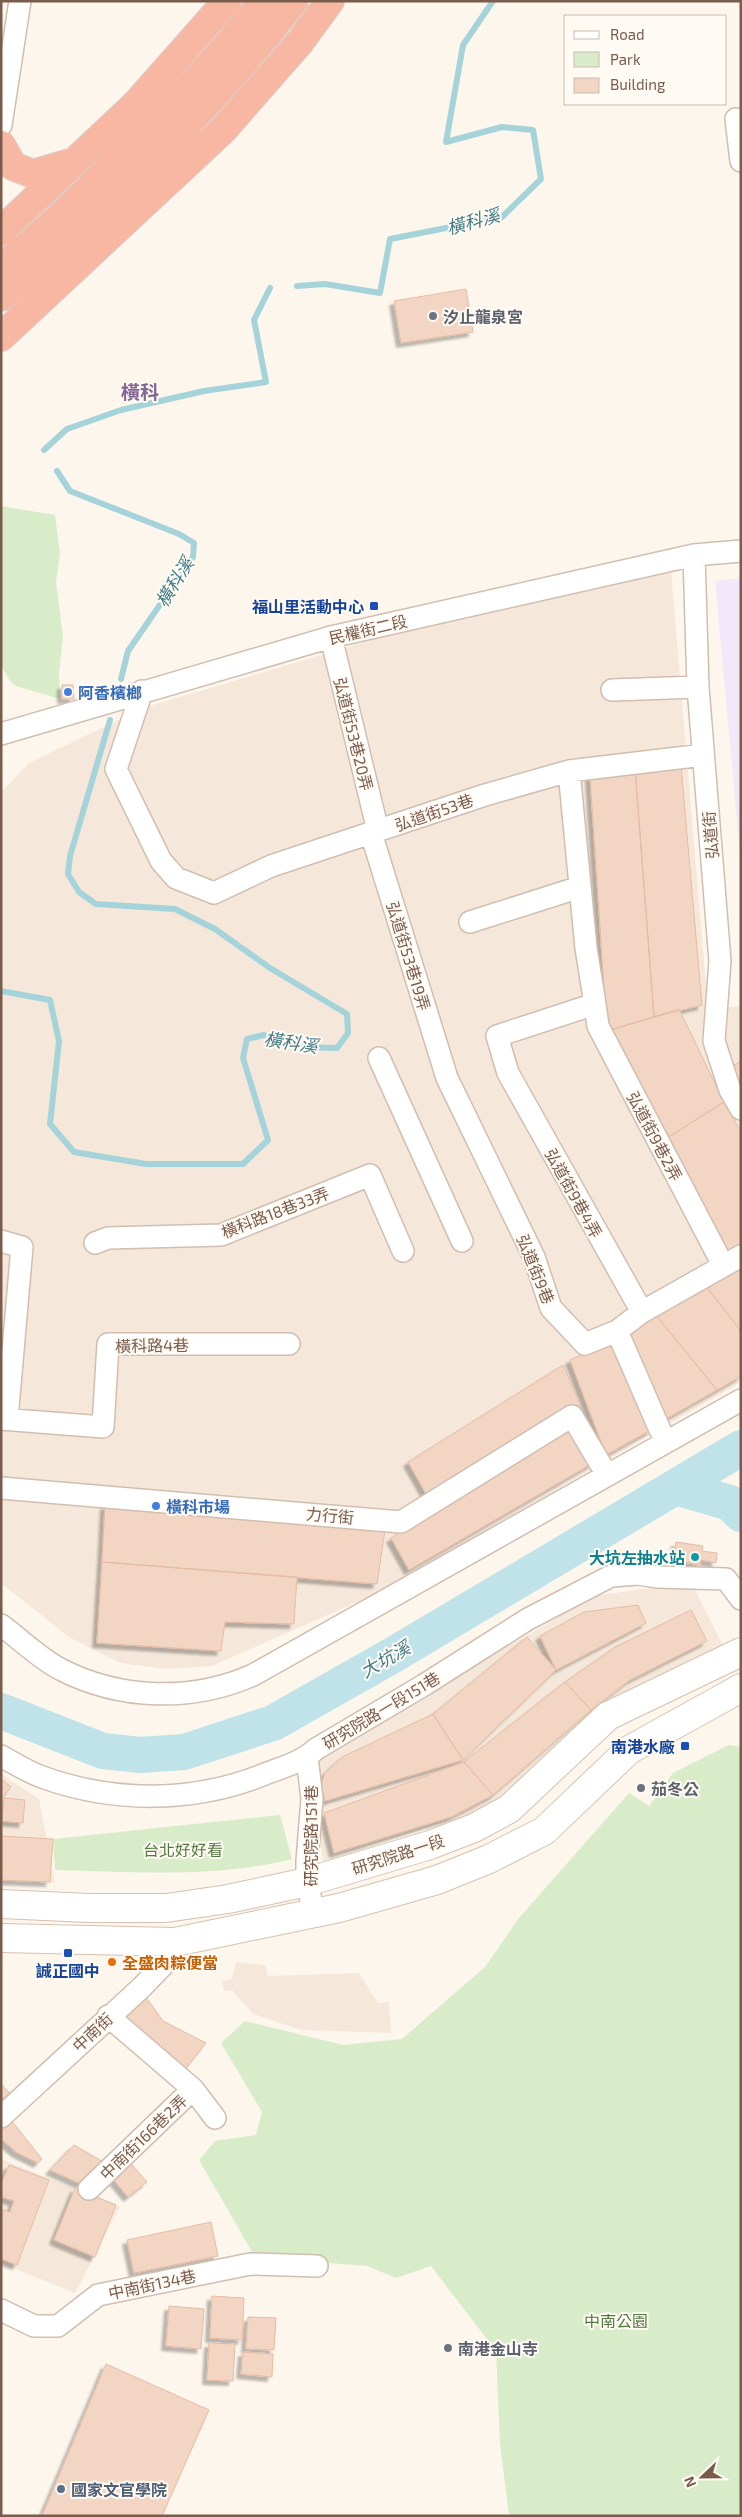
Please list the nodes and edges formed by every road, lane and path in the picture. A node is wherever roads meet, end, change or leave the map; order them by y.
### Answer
1 (20, 1) edge
2 (227, 1) edge
3 (263, 1) edge
4 (294, 1) edge
5 (330, 1) edge
6 (736, 119) dead end
7 (1, 125) edge
8 (1, 145) edge
9 (81, 155) junction
10 (741, 161) edge
11 (1, 231) edge
12 (1, 267) edge
13 (1, 297) edge
14 (1, 337) edge
15 (741, 551) edge
16 (694, 555) junction
17 (331, 637) junction
18 (698, 687) junction
19 (612, 690) dead end
20 (142, 691) junction
21 (1, 734) edge
22 (703, 755) junction
23 (569, 771) junction
24 (375, 832) junction
25 (580, 887) junction
26 (470, 922) dead end
27 (595, 1004) junction
28 (379, 1058) dead end
29 (447, 1078) joint
30 (741, 1109) edge
31 (1, 1241) edge
32 (462, 1241) dead end
33 (95, 1243) dead end
34 (403, 1251) dead end
35 (732, 1260) edge
36 (642, 1312) junction
37 (616, 1331) junction
38 (289, 1344) dead end
39 (741, 1400) edge
40 (4, 1419) edge
41 (660, 1430) dead end
42 (601, 1465) dead end
43 (1, 1488) edge
44 (741, 1599) edge
45 (1, 1625) edge
46 (741, 1652) edge
47 (741, 1688) edge
48 (1, 1756) edge
49 (307, 1757) junction
50 (307, 1882) junction
51 (1, 1904) edge
52 (314, 1914) junction
53 (1, 1938) edge
54 (175, 1942) junction
55 (108, 2016) junction
56 (193, 2089) junction
57 (1, 2116) edge
58 (214, 2118) dead end
59 (89, 2188) dead end
60 (317, 2266) dead end
61 (1, 2310) edge

1 - 7 street
2 - 9 highway
3 - 12 highway
4 - 13 highway
5 - 14 highway
6 - 10 street
8 - 9 highway
9 - 11 highway
15 - 16 street, 民權街二段
16 - 17 street, 民權街二段
16 - 18 street, 弘道街
17 - 20 street, 民權街二段
17 - 24 street, 弘道街53巷20弄
18 - 19 street
18 - 22 street, 弘道街
20 - 21 street, 民權街二段
20 - 24 street, 弘道街53巷
22 - 23 street, 弘道街53巷
22 - 30 street, 弘道街
23 - 24 street, 弘道街53巷
23 - 25 street, 弘道街9巷2弄
24 - 29 street, 弘道街53巷19弄
25 - 26 street
25 - 27 street, 弘道街9巷2弄
27 - 35 street, 弘道街9巷2弄
27 - 36 street, 弘道街9巷4弄
28 - 32 street
29 - 37 street, 弘道街9巷
31 - 40 street
33 - 34 street, 橫科路18巷33弄
35 - 36 street, 弘道街9巷
36 - 37 street, 弘道街9巷
37 - 41 street
38 - 40 street, 橫科路4巷
39 - 45 street
42 - 43 street, 力行街
44 - 49 street, 研究院路一段151巷
46 - 50 main road, 研究院路一段
47 - 52 main road
48 - 49 street, 研究院路一段151巷
49 - 50 street, 研究院路151巷
50 - 51 main road, 研究院路一段
50 - 52 street, 研究院路151巷
52 - 54 main road
53 - 54 main road
54 - 55 street, 中南街
55 - 56 street
55 - 57 street, 中南街
56 - 58 street, 中南街166巷2弄
56 - 59 street, 中南街166巷2弄
60 - 61 street, 中南街134巷

